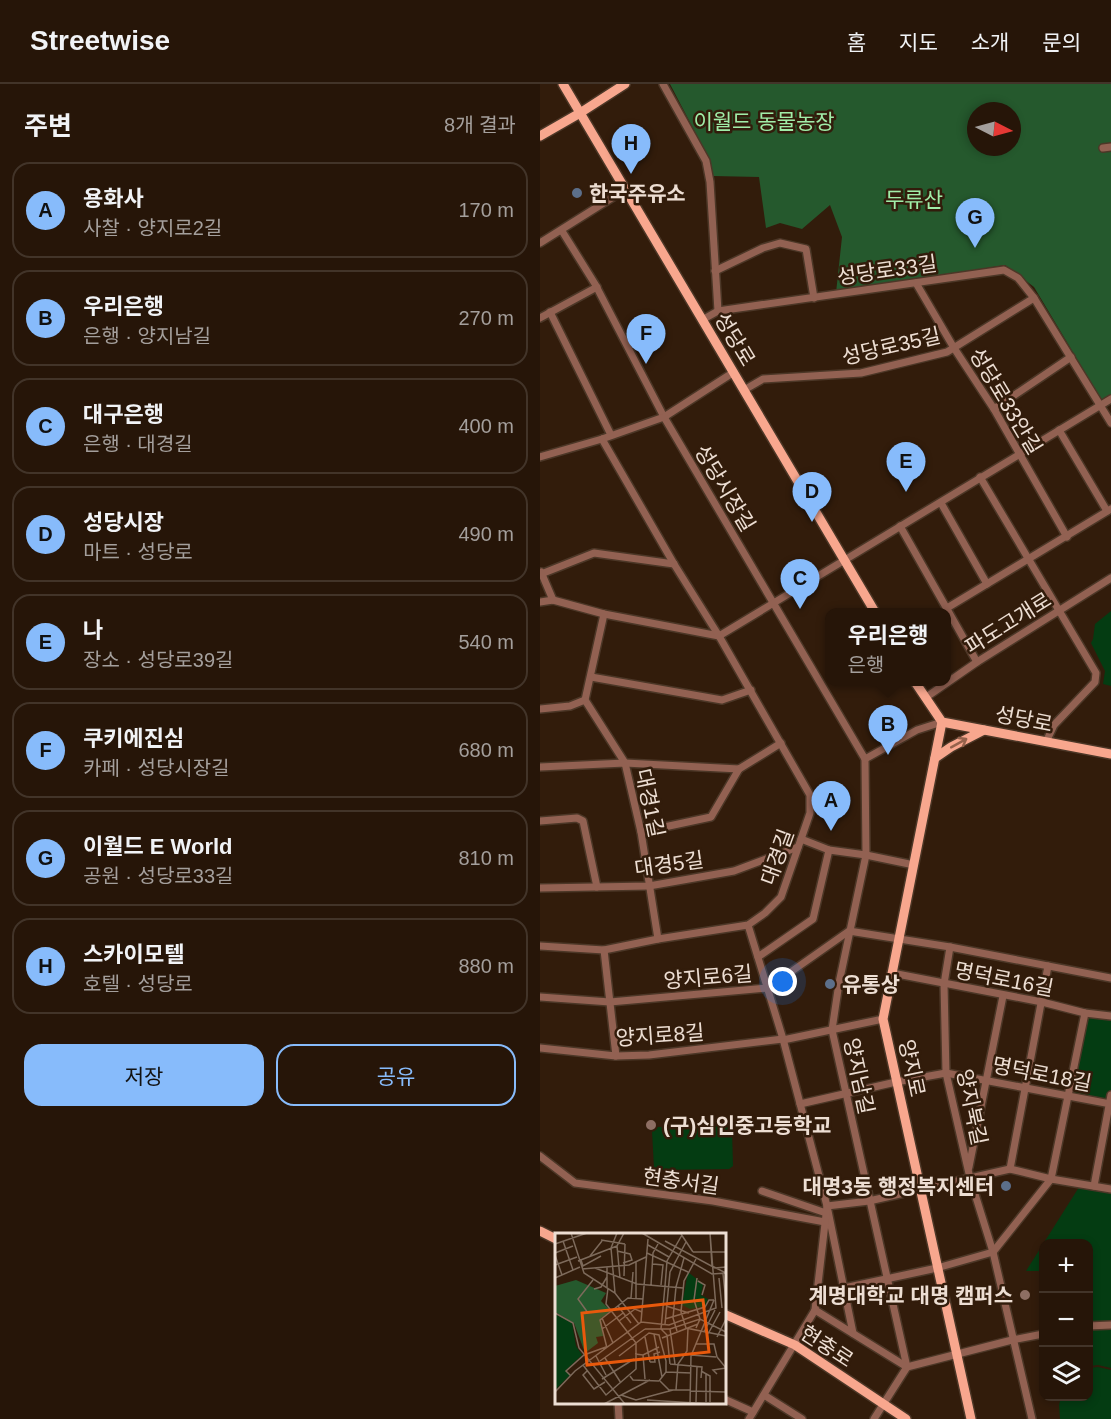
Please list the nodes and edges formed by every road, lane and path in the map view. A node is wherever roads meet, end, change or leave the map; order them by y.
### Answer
1 (563, 84) edge
2 (625, 84) edge
3 (663, 84) edge
4 (580, 113) junction
5 (540, 136) edge
6 (626, 189) junction
7 (562, 231) junction
8 (540, 243) edge
9 (715, 271) junction
10 (916, 283) junction
11 (597, 286) junction
12 (814, 298) junction
13 (1034, 298) junction
14 (718, 310) junction
15 (550, 312) junction
16 (540, 318) edge
17 (702, 320) junction
18 (954, 348) junction
19 (1071, 357) junction
20 (734, 372) junction
21 (744, 390) junction
22 (1111, 399) edge
23 (1101, 405) junction
24 (994, 409) junction
25 (664, 417) junction
26 (1111, 423) edge
27 (1059, 430) junction
28 (611, 435) junction
29 (602, 439) junction
30 (1019, 453) junction
31 (540, 457) edge
32 (981, 477) junction
33 (941, 503) junction
34 (1109, 510) edge
35 (900, 526) junction
36 (1067, 537) junction
37 (1028, 560) junction
38 (845, 561) junction
39 (674, 564) junction
40 (541, 572) edge
41 (1111, 578) edge
42 (987, 585) junction
43 (553, 600) junction
44 (540, 602) edge
45 (774, 604) junction
46 (873, 608) edge
47 (947, 608) joint
48 (1059, 611) junction
49 (604, 614) junction
50 (951, 615) edge
51 (719, 636) junction
52 (977, 662) junction
53 (591, 677) junction
54 (951, 680) edge
55 (918, 686) edge
56 (942, 686) edge
57 (751, 690) junction
58 (925, 698) junction
59 (585, 700) junction
60 (540, 710) edge
61 (942, 722) junction
62 (984, 730) junction
63 (1046, 742) junction
64 (781, 743) junction
65 (1111, 754) edge
66 (935, 758) junction
67 (866, 759) junction
68 (625, 763) junction
69 (540, 767) edge
70 (739, 769) junction
71 (540, 821) edge
72 (641, 832) junction
73 (800, 843) junction
74 (829, 850) junction
75 (866, 855) junction
76 (914, 865) junction
77 (649, 886) junction
78 (597, 887) junction
79 (540, 888) edge
80 (748, 925) junction
81 (849, 931) junction
82 (658, 939) junction
83 (899, 939) junction
84 (540, 946) edge
85 (950, 947) junction
86 (604, 951) junction
87 (758, 957) junction
88 (1048, 966) junction
89 (892, 973) junction
90 (1111, 978) edge
91 (944, 984) junction
92 (768, 988) junction
93 (1003, 996) junction
94 (540, 997) edge
95 (610, 1002) junction
96 (1042, 1002) junction
97 (1085, 1013) junction
98 (1111, 1016) edge
99 (883, 1018) junction
100 (832, 1030) junction
101 (783, 1040) junction
102 (540, 1048) edge
103 (616, 1056) junction
104 (945, 1073) junction
105 (986, 1080) junction
106 (896, 1082) junction
107 (1025, 1088) junction
108 (846, 1094) junction
109 (1111, 1095) edge
110 (1069, 1096) junction
111 (800, 1104) junction
112 (1110, 1104) edge
113 (540, 1156) edge
114 (968, 1169) junction
115 (1010, 1169) junction
116 (970, 1178) junction
117 (1051, 1179) junction
118 (1094, 1186) junction
119 (920, 1189) junction
120 (1111, 1189) edge
121 (762, 1191) dead end
122 (869, 1201) junction
123 (827, 1210) junction
124 (825, 1222) junction
125 (540, 1231) edge
126 (555, 1238) edge
127 (993, 1252) junction
128 (937, 1268) junction
129 (887, 1280) junction
130 (844, 1288) junction
131 (815, 1310) junction
132 (726, 1315) edge
133 (1111, 1325) edge
134 (1093, 1326) edge
135 (853, 1333) junction
136 (1039, 1335) edge
137 (1012, 1340) junction
138 (794, 1345) junction
139 (958, 1354) junction
140 (907, 1367) junction
141 (764, 1395) junction
142 (726, 1400) edge
143 (618, 1404) edge
144 (884, 1405) junction
145 (751, 1416) edge
146 (619, 1419) edge
147 (802, 1419) edge
148 (874, 1419) edge
149 (906, 1419) edge
150 (971, 1419) edge
151 (1032, 1419) edge

1 - 4 main road, 성당로
2 - 4 main road
3 - 9 street
4 - 5 main road
4 - 6 main road, 성당로
6 - 7 street
6 - 17 main road, 성당로
7 - 8 street
7 - 11 street, 성당시장길
9 - 12 street
9 - 14 street
10 - 12 street, 성당로33길
10 - 13 street, 성당로33길
10 - 18 street, 성당로33안길
11 - 15 street
11 - 25 street, 성당시장길
12 - 14 street, 성당로33길
13 - 18 street, 성당로35길
13 - 19 street, 성당로33길
14 - 17 street, 성당로33길
15 - 16 street
15 - 28 street
17 - 20 main road, 성당로
18 - 21 street, 성당로35길
18 - 24 street, 성당로33안길
19 - 23 street, 성당로33길
19 - 24 street
20 - 21 main road, 성당로
20 - 25 street
21 - 38 main road, 성당로
22 - 23 street
23 - 26 street, 성당로33길
23 - 27 street
24 - 30 street, 성당로33안길
25 - 28 street
25 - 45 street, 성당시장길
27 - 30 street
27 - 34 street
28 - 29 street
29 - 31 street
29 - 39 street, 대경길
30 - 32 street
30 - 36 street, 성당로33안길
32 - 33 street
32 - 37 street
33 - 35 street
33 - 42 street
34 - 36 street
35 - 38 street
35 - 47 street
36 - 37 street
37 - 42 street
37 - 48 street
38 - 45 street
38 - 46 main road, 성당로
39 - 40 street
39 - 51 street, 대경길
40 - 43 street
41 - 48 street, 파도고개로
42 - 47 street
43 - 44 street
43 - 49 street
45 - 51 street
45 - 67 street, 성당시장길
48 - 52 street, 파도고개로
48 - 63 street
49 - 51 street
49 - 53 street
50 - 52 street
51 - 57 street, 대경길
52 - 54 street, 파도고개로
53 - 57 street
53 - 59 street
55 - 58 main road
56 - 58 street, 파도고개로
57 - 64 street, 대경길
58 - 61 main road
59 - 60 street
59 - 68 street, 대경1길
61 - 62 main road, 성당로
61 - 66 main road, 양지로
61 - 67 street
62 - 63 main road, 성당로
66 -> 62 main road
63 - 65 main road, 성당로
64 - 70 street
64 - 73 street, 대경길
66 - 76 main road, 양지로
67 - 75 street, 양지남길
68 - 69 street
68 - 70 street
68 - 72 street, 대경1길
70 - 72 street
71 - 78 street
72 - 77 street, 대경1길
73 - 74 street
73 - 77 street, 대경5길
73 - 80 street, 대경길
74 - 75 street
74 - 87 street
75 - 76 street
75 - 81 street, 양지남길
76 - 83 main road, 양지로
77 - 78 street, 대경5길
77 - 82 street, 대경1길
78 - 79 street, 대경5길
80 - 82 street, 대경길
80 - 87 street
81 - 83 street
81 - 92 street, 양지로6길
81 - 100 street, 양지남길
82 - 86 street, 대경길
83 - 85 street
83 - 89 main road, 양지로
84 - 86 street, 대경길
85 - 88 street
85 - 91 street, 양지북길
86 - 95 street
87 - 92 street
88 - 90 street
88 - 96 street
89 - 91 street, 명덕로16길
89 - 99 main road, 양지로
91 - 93 street, 명덕로16길
91 - 104 street, 양지북길
92 - 95 street, 양지로6길
92 - 101 street
93 - 96 street, 명덕로16길
93 - 105 street
94 - 95 street, 양지로6길
95 - 103 street
96 - 97 street, 명덕로16길
96 - 107 street
97 - 98 street, 명덕로16길
97 - 110 street
99 - 100 street, 양지로8길
99 - 106 main road, 양지로
100 - 101 street, 양지로8길
100 - 108 street, 양지남길
101 - 103 street, 양지로8길
101 - 111 street
102 - 103 street, 양지로8길
104 - 105 street, 명덕로18길
104 - 106 street, 명덕로18길
104 - 114 street, 양지북길
105 - 107 street, 명덕로18길
105 - 114 street
106 - 108 street, 명덕로18길
106 - 119 main road, 양지로
107 - 110 street, 명덕로18길
107 - 115 street
108 - 111 street, 명덕로18길
108 - 122 street, 양지남길
109 - 112 street
110 - 112 street, 명덕로18길
110 - 117 street
111 - 123 street
112 - 118 street
113 - 124 street, 현충서길
114 - 116 street, 양지북길
115 - 116 street
115 - 117 street
116 - 119 street
116 - 127 street, 양지북길
117 - 118 street
117 - 127 street
118 - 120 street
119 - 122 street
119 - 128 main road, 양지로
121 - 123 street
122 - 123 street
122 - 129 street, 양지남길
123 - 124 street
123 - 130 street
124 - 131 street
125 - 126 main road
127 - 128 street
127 - 137 street, 양지북길
128 - 129 street
128 - 139 main road, 양지로
129 - 130 street
129 - 140 street, 양지남길
130 - 135 street
131 - 135 street
131 - 138 street
132 - 138 main road, 현충로
133 - 134 street
135 - 140 street
136 - 137 street
137 - 139 street
137 - 151 street, 양지북길
138 - 141 street
138 - 144 main road, 현충로
139 - 140 street
139 - 150 main road, 양지로
140 - 144 street
141 - 145 street
141 - 147 street
142 - 145 street
143 - 146 street
144 - 148 street
144 - 149 main road, 현충로

